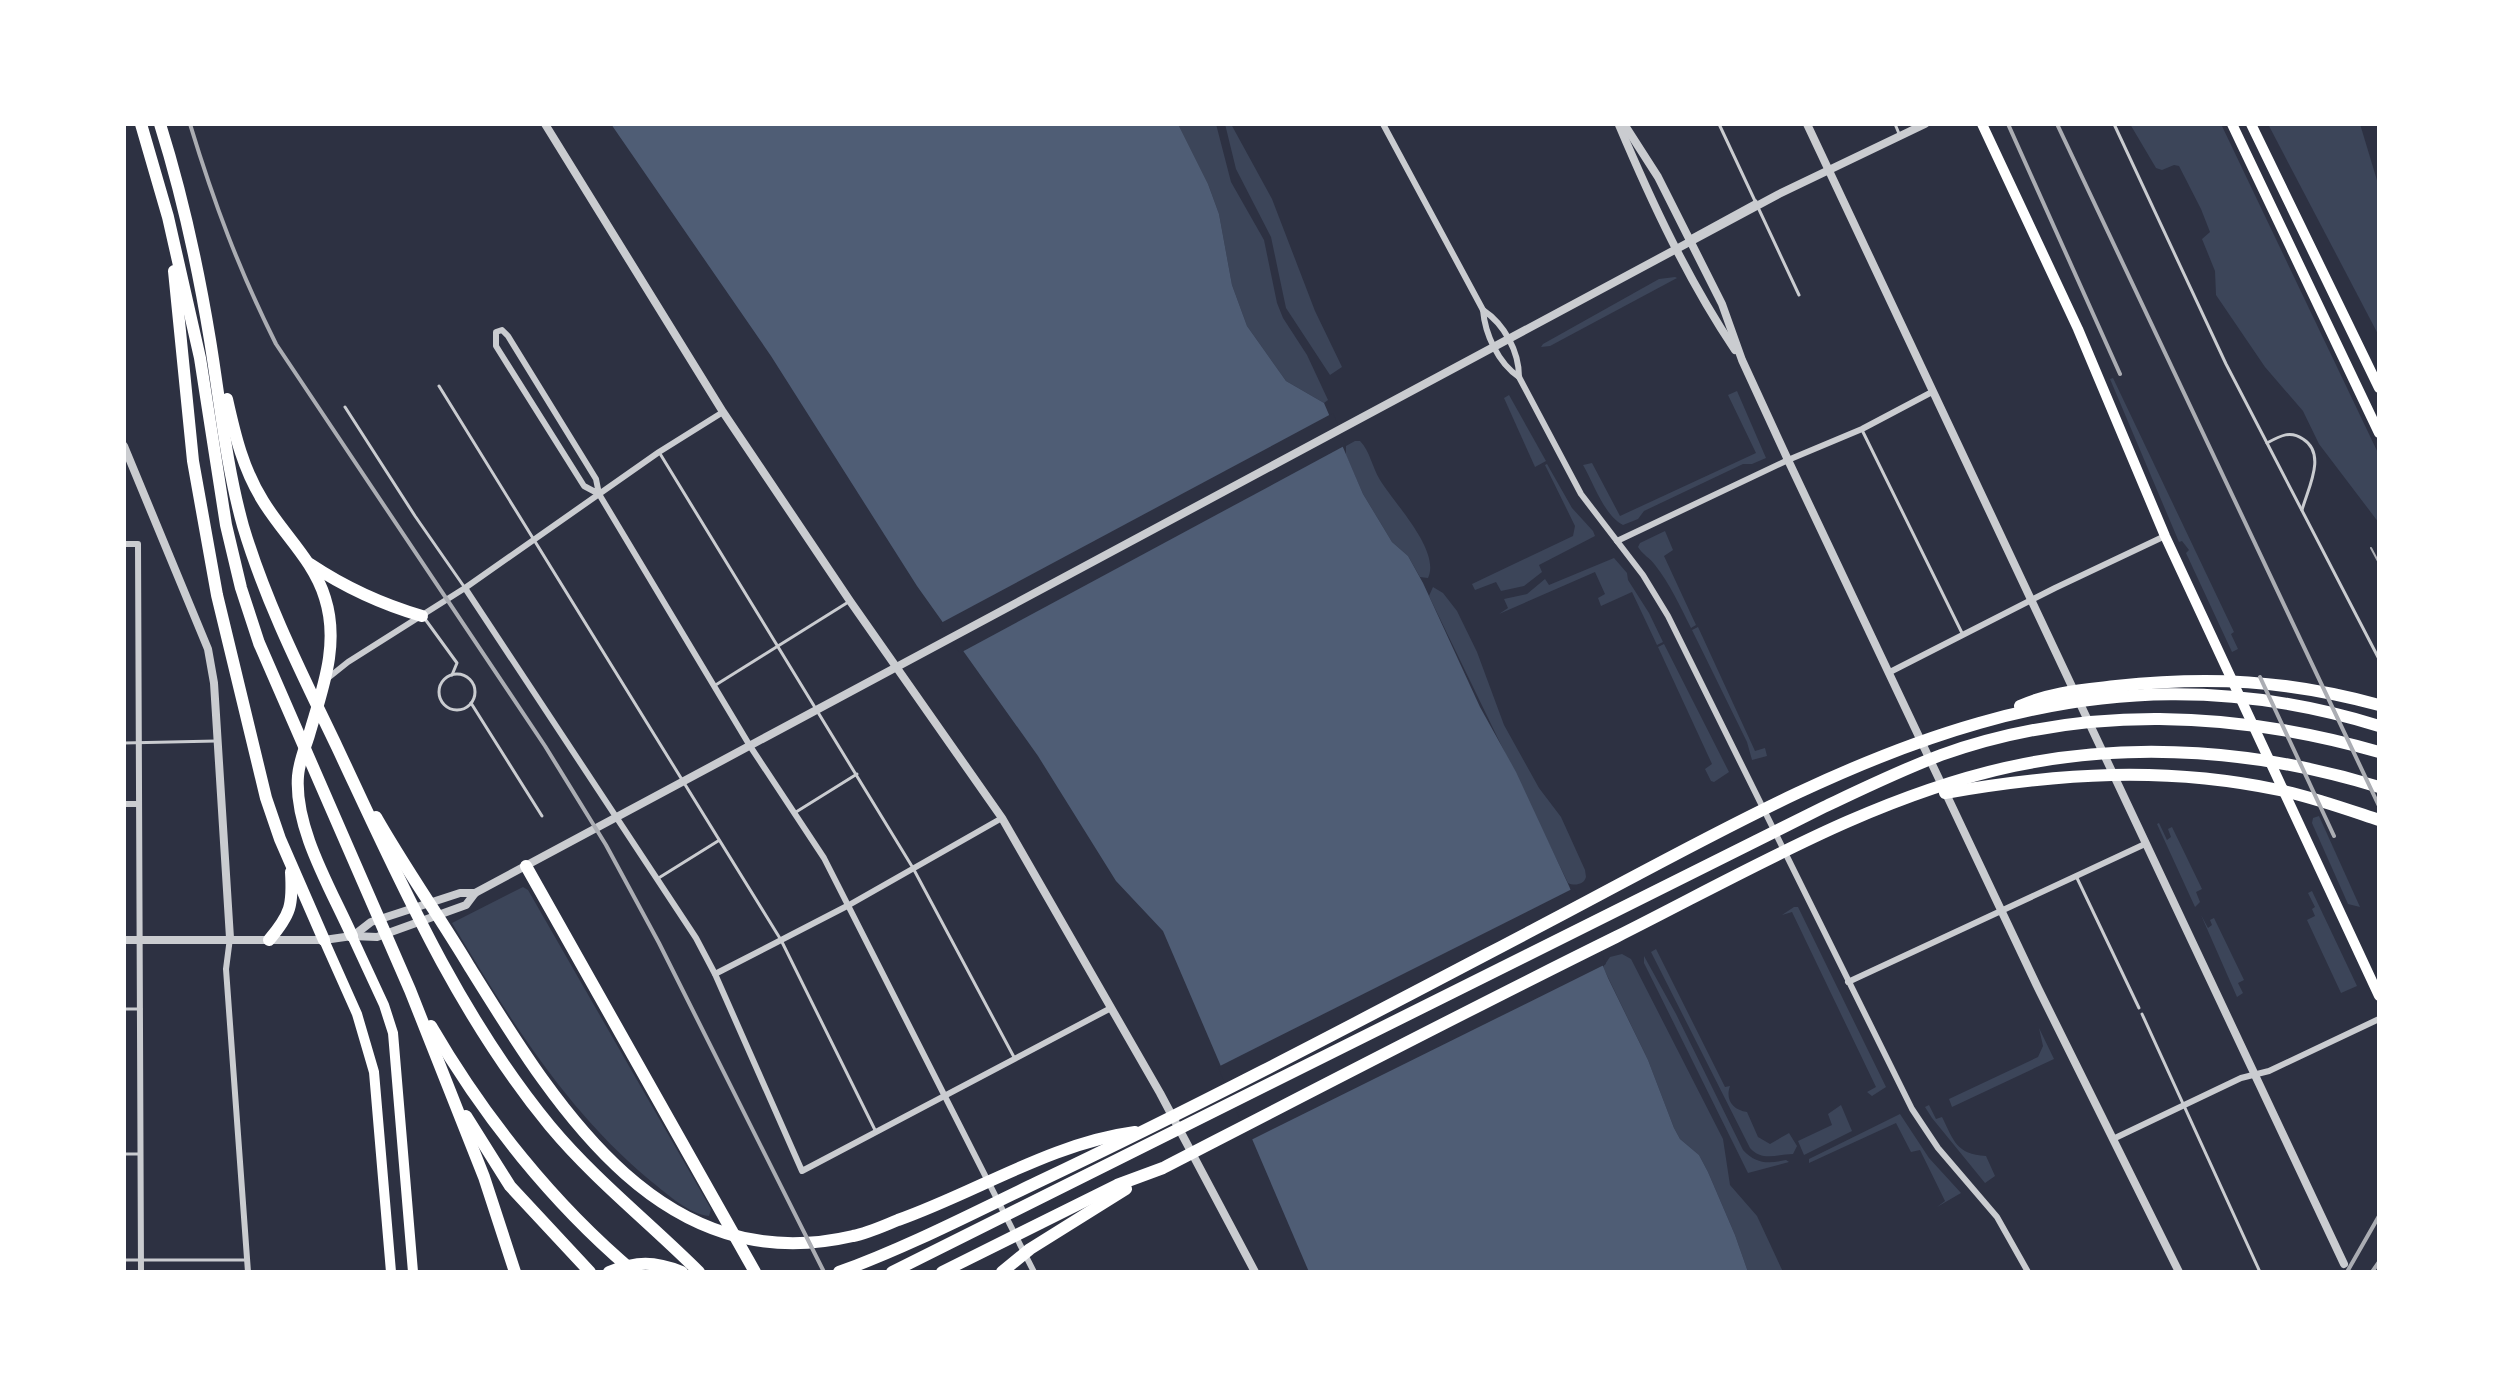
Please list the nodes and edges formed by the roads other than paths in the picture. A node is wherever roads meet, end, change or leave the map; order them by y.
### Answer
1 (141, 124) edge
2 (160, 124) edge
3 (545, 124) edge
4 (1383, 124) edge
5 (1622, 124) edge
6 (1719, 124) edge
7 (1807, 124) edge
8 (1895, 124) edge
9 (1925, 124) edge
10 (1982, 124) edge
11 (2114, 124) edge
12 (2232, 124) edge
13 (2251, 124) edge
14 (1900, 136) junction
15 (1828, 169) junction
16 (1756, 201) junction
17 (168, 217) junction
18 (1689, 238) junction
19 (1799, 295) dead end
20 (1483, 310) junction
21 (209, 338) junction
22 (1742, 360) junction
23 (1519, 377) junction
24 (439, 386) dead end
25 (2379, 388) edge
26 (1932, 392) junction
27 (345, 407) dead end
28 (723, 412) junction
29 (1862, 429) junction
30 (2379, 433) edge
31 (2266, 443) junction
32 (124, 446) edge
33 (659, 452) junction
34 (1788, 460) junction
35 (599, 494) junction
36 (2302, 510) junction
37 (2165, 536) junction
38 (534, 540) junction
39 (1617, 541) junction
40 (124, 544) edge
41 (309, 563) junction
42 (465, 588) junction
43 (850, 601) junction
44 (2031, 601) junction
45 (422, 616) junction
46 (1964, 636) junction
47 (779, 646) junction
48 (2379, 659) edge
49 (1890, 672) junction
50 (452, 675) junction
51 (325, 680) junction
52 (714, 686) junction
53 (471, 703) junction
54 (2379, 705) edge
55 (2000, 716) junction
56 (2379, 726) edge
57 (218, 741) junction
58 (124, 743) edge
59 (137, 743) junction
60 (750, 746) junction
61 (337, 747) junction
62 (2379, 752) edge
63 (857, 774) junction
64 (681, 783) junction
65 (2379, 787) edge
66 (1895, 803) junction
67 (124, 804) edge
68 (139, 804) junction
69 (793, 814) junction
70 (542, 816) dead end
71 (616, 817) junction
72 (1002, 818) junction
73 (2379, 820) edge
74 (718, 841) junction
75 (2145, 844) junction
76 (290, 860) junction
77 (526, 866) junction
78 (913, 868) junction
79 (2077, 877) junction
80 (657, 879) junction
81 (475, 893) junction
82 (849, 905) junction
83 (2002, 912) junction
84 (359, 934) junction
85 (230, 938) junction
86 (140, 939) junction
87 (124, 940) edge
88 (269, 940) junction
89 (324, 940) junction
90 (781, 940) junction
91 (715, 974) junction
92 (1848, 982) junction
93 (410, 990) junction
94 (2379, 996) edge
95 (1111, 1008) junction
96 (2139, 1008) dead end
97 (124, 1009) edge
98 (141, 1009) junction
99 (2142, 1014) dead end
100 (2379, 1019) edge
101 (1015, 1059) junction
102 (2254, 1075) junction
103 (449, 1085) junction
104 (945, 1096) junction
105 (2183, 1107) junction
106 (1146, 1131) junction
107 (876, 1132) junction
108 (2113, 1139) junction
109 (124, 1154) edge
110 (141, 1154) junction
111 (1163, 1168) junction
112 (124, 1260) edge
113 (141, 1260) junction
114 (248, 1260) junction
115 (2344, 1264) dead end
116 (587, 1269) edge
117 (141, 1272) edge
118 (248, 1272) edge
119 (391, 1272) edge
120 (413, 1272) edge
121 (515, 1272) edge
122 (609, 1272) edge
123 (634, 1272) edge
124 (682, 1272) edge
125 (699, 1272) edge
126 (755, 1272) edge
127 (839, 1272) edge
128 (892, 1272) edge
129 (942, 1272) edge
130 (1002, 1272) edge
131 (1034, 1272) edge
132 (1255, 1272) edge
133 (2028, 1272) edge
134 (2179, 1272) edge
135 (2260, 1272) edge

1 - 17 highway
2 - 21 highway
3 - 28 street
4 - 20 street
5 - 18 street
5 - 22 street
6 - 16 lane
7 - 15 street
8 - 14 lane
9 - 14 street
10 - 37 main road
11 - 31 lane
12 - 30 main road
13 - 25 main road
14 - 15 street
15 - 26 street
15 - 60 street
16 - 18 lane
16 - 19 lane
17 - 76 highway
17 - 93 highway
18 - 22 street
20 - 23 street
20 - 23 street
21 - 41 highway
21 - 61 highway
22 - 34 street
23 - 39 street
24 - 38 lane
26 - 29 street
26 - 44 street
27 - 42 lane
28 - 33 street
28 - 43 street
29 - 34 street
29 - 46 lane
31 - 36 lane
31 - 36 lane
32 - 57 street
33 - 35 street
33 - 47 lane
34 - 39 street
34 - 49 street
35 - 35 street
35 - 38 street
35 - 52 street
36 - 48 lane
37 - 44 street
37 - 94 main road
38 - 42 street
38 - 64 lane
39 - 92 street
40 - 59 street
41 - 45 highway
41 - 51 highway
42 - 45 street
42 - 71 street
43 - 47 lane
43 - 72 street
44 - 46 street
44 - 75 street
45 - 50 lane
45 - 51 street
46 - 49 street
47 - 52 lane
47 - 63 lane
49 - 83 street
50 - 53 lane
50 - 53 lane
51 - 84 highway
52 - 60 street
53 - 70 lane
54 - 55 highway
55 - 56 highway
55 - 106 highway
57 - 59 lane
57 - 85 street
58 - 59 lane
59 - 68 street
60 - 64 street
60 - 69 street
61 - 106 highway
61 - 125 highway
62 - 128 highway
63 - 69 lane
63 - 78 lane
64 - 71 street
64 - 74 lane
65 - 66 highway
66 - 73 highway
66 - 111 highway
67 - 68 street
68 - 86 street
69 - 82 street
71 - 77 street
71 - 80 street
72 - 78 street
72 - 95 street
74 - 80 lane
74 - 90 lane
75 - 79 street
75 - 102 street
76 - 88 highway
76 - 89 highway
77 - 81 street
77 - 126 highway
78 - 82 street
78 - 101 lane
79 - 83 street
79 - 96 lane
80 - 91 street
81 - 84 street
81 - 84 street
82 - 90 street
82 - 104 street
83 - 92 street
83 - 108 street
84 - 89 street
84 - 120 main road
85 - 86 street
85 - 88 street
85 - 114 street
86 - 87 street
86 - 98 street
88 - 89 street
89 - 119 main road
90 - 91 street
90 - 107 lane
91 - 107 street
92 - 133 street
93 - 103 highway
93 - 123 highway
95 - 101 street
95 - 132 street
97 - 98 lane
98 - 110 street
99 - 105 lane
100 - 102 street
101 - 104 street
102 - 105 street
102 - 115 street
103 - 116 highway
103 - 121 highway
104 - 107 street
104 - 131 street
105 - 108 street
105 - 135 lane
106 - 127 highway
108 - 134 street
109 - 110 lane
110 - 113 street
111 - 129 highway
111 - 130 highway
112 - 113 lane
113 - 114 lane
113 - 117 street
114 - 118 street
122 - 124 highway

